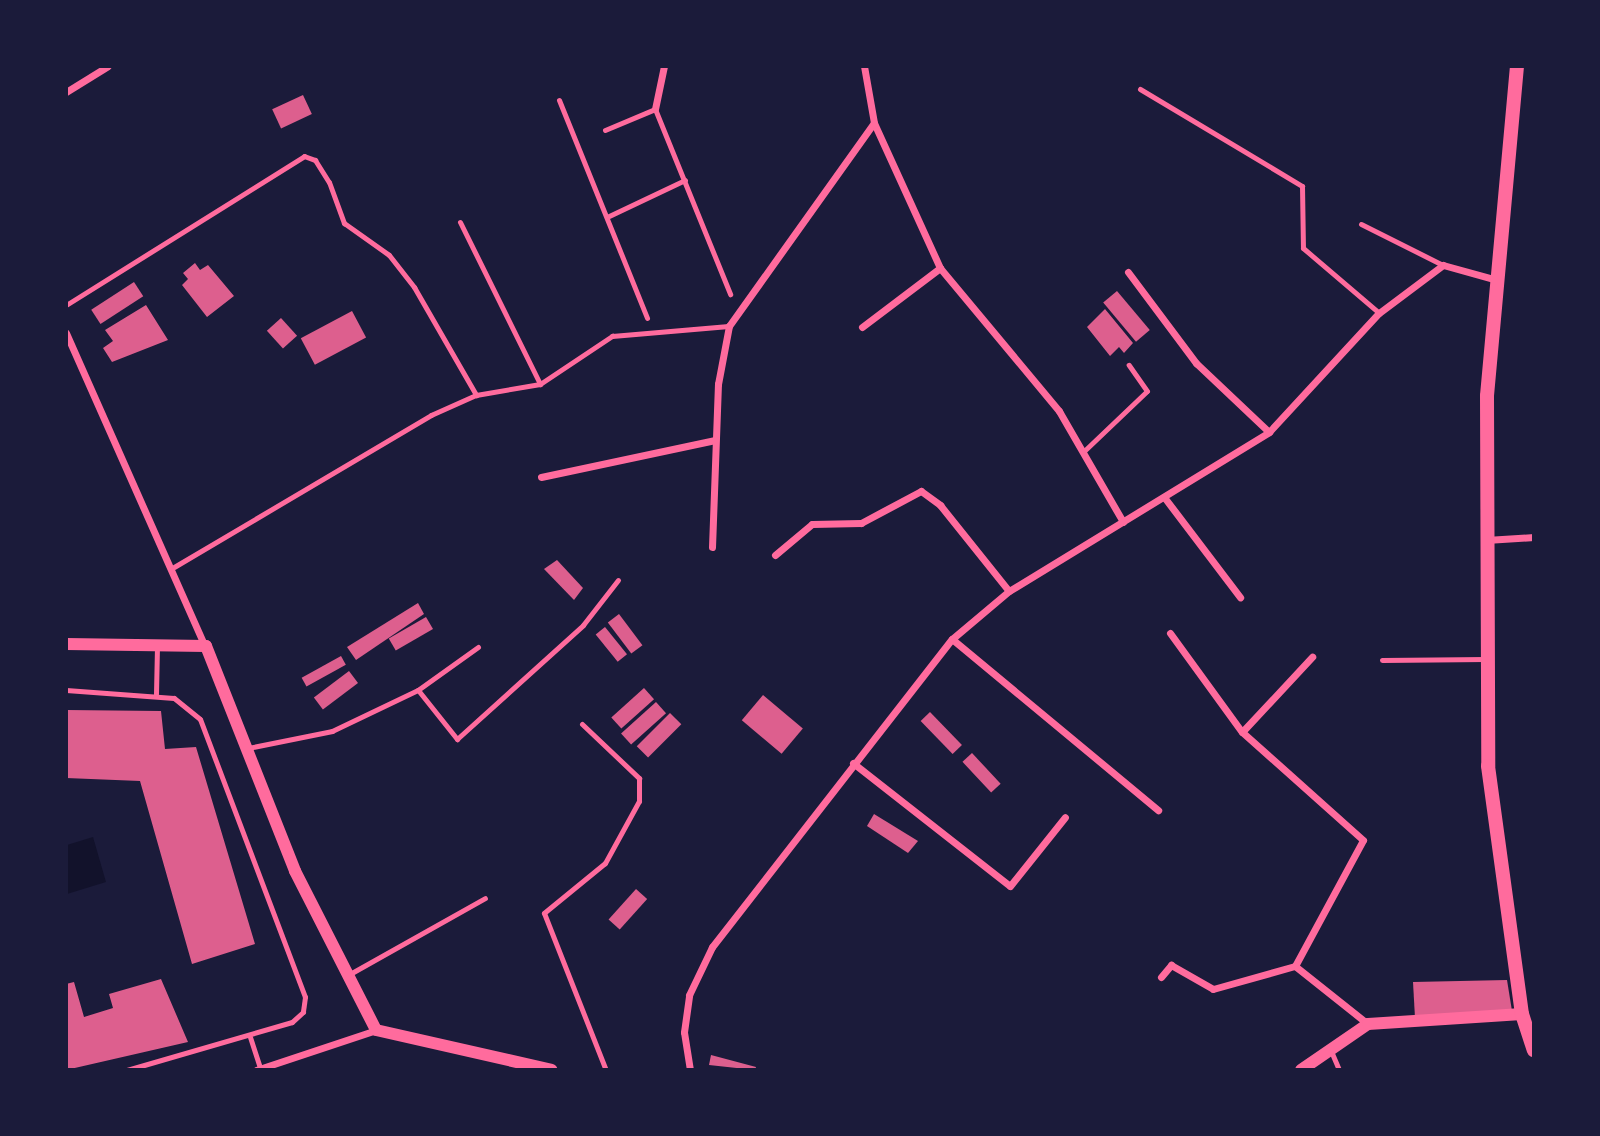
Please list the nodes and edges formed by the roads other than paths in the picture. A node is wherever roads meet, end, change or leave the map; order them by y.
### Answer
1 (108, 66) edge
2 (664, 66) edge
3 (864, 66) edge
4 (1517, 66) edge
5 (1140, 89) dead end
6 (66, 92) edge
7 (559, 100) dead end
8 (655, 109) junction
9 (874, 122) junction
10 (605, 130) dead end
11 (685, 180) junction
12 (609, 216) junction
13 (460, 222) dead end
14 (1362, 224) dead end
15 (1443, 265) junction
16 (940, 268) junction
17 (1128, 272) dead end
18 (1493, 279) junction
19 (730, 294) dead end
20 (66, 305) edge
21 (1379, 313) junction
22 (647, 318) dead end
23 (729, 326) junction
24 (862, 327) dead end
25 (66, 333) edge
26 (1129, 365) dead end
27 (540, 384) junction
28 (476, 395) junction
29 (1269, 432) junction
30 (715, 440) junction
31 (1083, 452) junction
32 (541, 477) dead end
33 (1164, 497) junction
34 (1123, 522) junction
35 (1534, 537) edge
36 (1485, 540) junction
37 (712, 547) dead end
38 (775, 555) dead end
39 (174, 567) junction
40 (618, 580) dead end
41 (1009, 591) junction
42 (1240, 597) dead end
43 (1170, 633) dead end
44 (952, 639) junction
45 (66, 644) edge
46 (206, 646) junction
47 (478, 647) dead end
48 (157, 648) junction
49 (1312, 657) dead end
50 (1486, 659) junction
51 (1382, 660) dead end
52 (66, 690) edge
53 (418, 690) junction
54 (156, 694) junction
55 (582, 724) dead end
56 (1242, 732) junction
57 (248, 748) junction
58 (853, 763) junction
59 (1158, 810) dead end
60 (1065, 817) dead end
61 (485, 898) dead end
62 (1294, 966) junction
63 (345, 977) junction
64 (1161, 977) dead end
65 (1522, 1014) junction
66 (1368, 1024) junction
67 (376, 1030) junction
68 (250, 1037) junction
69 (1533, 1043) edge
70 (1330, 1048) junction
71 (127, 1069) edge
72 (258, 1069) edge
73 (552, 1069) edge
74 (606, 1069) edge
75 (690, 1069) edge
76 (1301, 1069) edge
77 (1339, 1069) edge

1 - 6 street
2 - 8 street
3 - 9 street
4 - 18 main road
5 - 21 lane
7 - 12 lane
8 - 10 lane
8 - 11 lane
9 - 16 street
9 - 23 street
11 - 12 lane
11 - 19 lane
12 - 22 lane
13 - 27 lane
14 - 15 lane
15 - 18 street
15 - 21 street
16 - 24 street
16 - 31 street
17 - 29 street
18 - 36 main road
20 - 28 lane
21 - 29 street
23 - 27 lane
23 - 30 street
25 - 39 street
26 - 31 lane
27 - 28 lane
28 - 39 lane
29 - 33 street
30 - 32 street
30 - 37 street
31 - 34 street
33 - 34 street
33 - 42 street
34 - 41 street
35 - 36 street
36 - 50 main road
38 - 41 street
39 - 46 street
40 - 53 lane
41 - 44 street
43 - 56 street
44 - 58 street
44 - 59 street
45 - 48 street
46 - 48 street
46 - 57 street
47 - 53 lane
48 - 54 lane
49 - 56 street
50 - 51 lane
50 - 65 main road
52 - 54 lane
53 - 57 lane
54 - 68 lane
55 - 74 lane
56 - 62 street
57 - 63 street
58 - 60 street
58 - 75 street
61 - 63 lane
62 - 64 street
62 - 66 street
63 - 67 street
65 - 66 street
65 - 69 main road
66 - 70 street
67 - 72 street
67 - 73 street
68 - 71 lane
68 - 72 lane
70 - 76 street
70 - 77 lane

